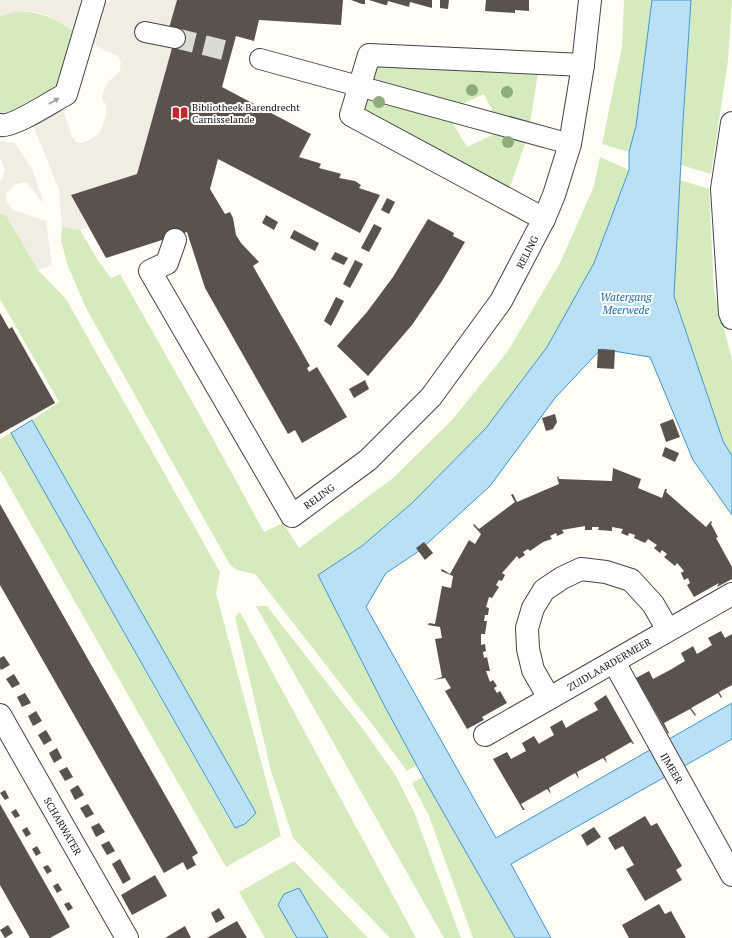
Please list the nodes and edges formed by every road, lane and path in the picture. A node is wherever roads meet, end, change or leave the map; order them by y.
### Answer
1 (94, 0) edge
2 (590, 0) edge
3 (145, 32) dead end
4 (175, 38) tunnel mouth
5 (260, 59) dead end
6 (583, 65) junction
7 (359, 86) junction
8 (732, 123) edge
9 (0, 125) edge
10 (570, 144) junction
11 (544, 219) junction
12 (175, 240) dead end
13 (732, 318) edge
14 (732, 594) edge
15 (668, 630) junction
16 (614, 662) junction
17 (549, 698) junction
18 (0, 715) edge
19 (485, 734) dead end
20 (732, 875) edge
21 (127, 938) edge

9 -> 1 street
2 - 6 street, RELING
3 - 4 street
5 - 7 street
6 - 7 street
6 - 10 street, RELING
7 - 10 street
7 - 11 street
8 - 13 street
10 - 11 street, RELING
11 - 12 street, RELING
14 - 15 street, ZUIDLAARDERMEER
15 - 16 street, ZUIDLAARDERMEER
15 - 17 street
16 - 17 street, ZUIDLAARDERMEER
16 - 20 street, IJMEER
17 - 19 street, ZUIDLAARDERMEER
18 - 21 street, SCHARWATER

